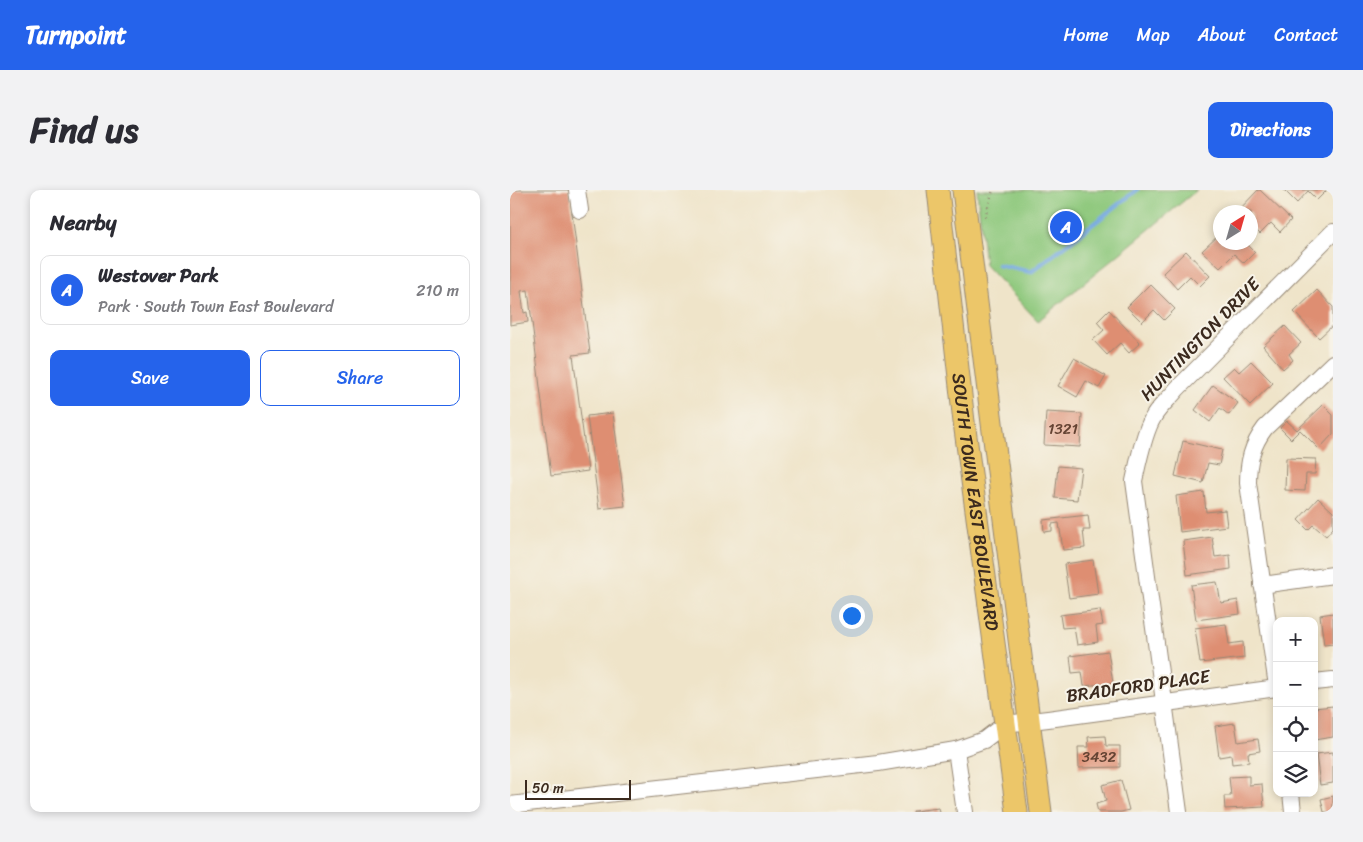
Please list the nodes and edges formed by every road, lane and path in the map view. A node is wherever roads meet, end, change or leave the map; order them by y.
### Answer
1 (577, 190) edge
2 (938, 190) edge
3 (963, 190) edge
4 (580, 210) dead end
5 (1333, 232) edge
6 (1333, 363) edge
7 (1333, 575) edge
8 (1262, 585) junction
9 (1273, 662) edge
10 (1333, 680) edge
11 (1318, 682) edge
12 (1273, 688) edge
13 (1165, 703) junction
14 (1029, 720) junction
15 (1005, 724) junction
16 (956, 750) junction
17 (1291, 797) edge
18 (510, 805) edge
19 (965, 812) edge
20 (1017, 812) edge
21 (1041, 812) edge
22 (1179, 812) edge
23 (1293, 812) edge

1 - 4 street
2 - 15 main road, SOUTH TOWN EAST BOULEVARD
3 - 14 main road, SOUTH TOWN EAST BOULEVARD
5 - 13 street, HUNTINGTON DRIVE
6 - 8 street
7 - 8 street
8 - 9 street
10 - 11 street
12 - 13 street, BRADFORD PLACE
13 - 14 street, BRADFORD PLACE
13 - 22 street, HUNTINGTON DRIVE
14 - 15 street, BRADFORD PLACE
14 - 21 main road, SOUTH TOWN EAST BOULEVARD
15 - 16 street
15 - 20 main road, SOUTH TOWN EAST BOULEVARD
16 - 18 street
16 - 19 street
17 - 23 street

